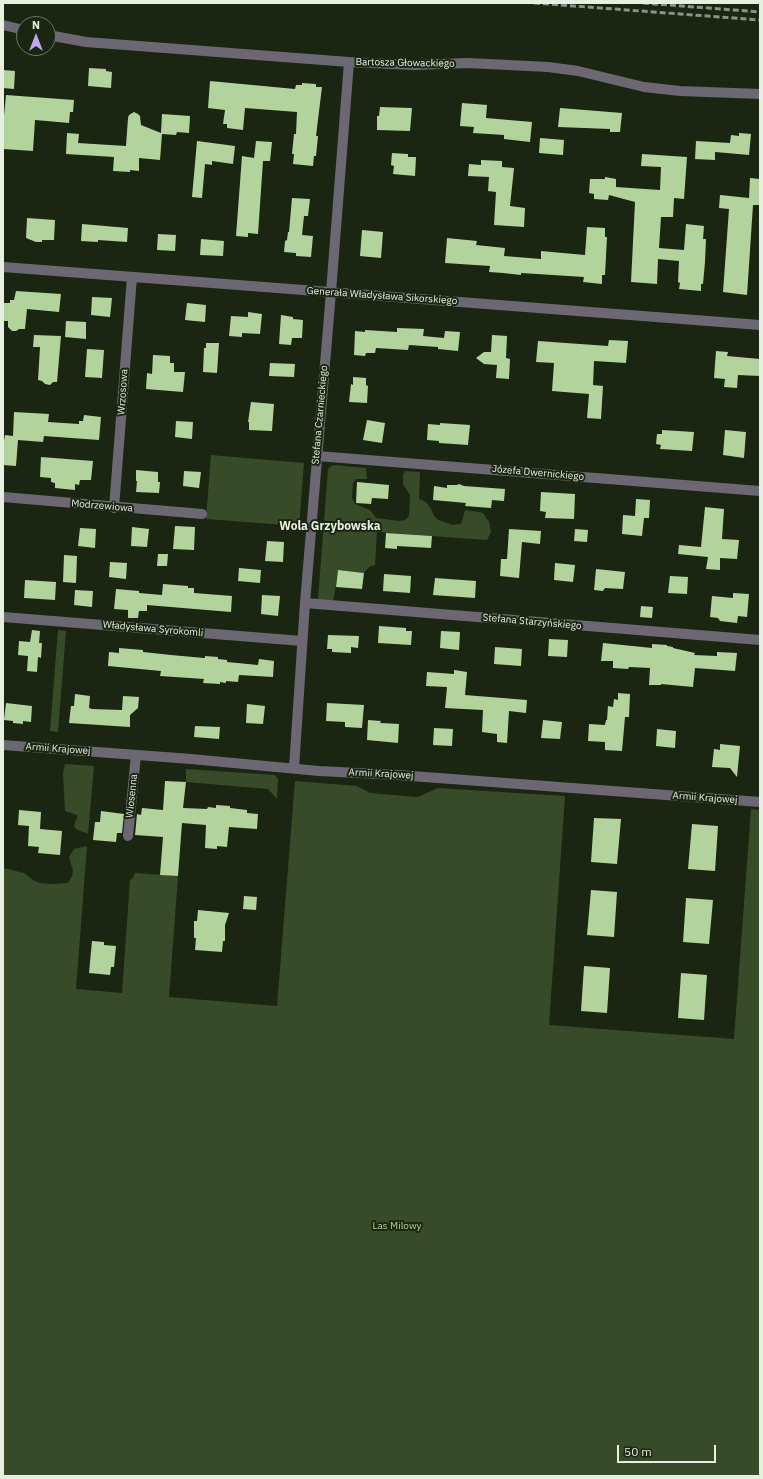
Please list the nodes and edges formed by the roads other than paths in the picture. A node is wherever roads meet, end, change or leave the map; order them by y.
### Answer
1 (3, 25) edge
2 (16, 28) edge
3 (56, 36) edge
4 (349, 62) junction
5 (760, 94) edge
6 (3, 267) edge
7 (132, 277) junction
8 (331, 292) junction
9 (760, 325) edge
10 (316, 456) junction
11 (760, 490) edge
12 (3, 497) edge
13 (114, 508) junction
14 (202, 514) dead end
15 (304, 603) junction
16 (3, 617) edge
17 (760, 640) edge
18 (302, 641) junction
19 (3, 745) edge
20 (136, 755) junction
21 (294, 768) junction
22 (760, 802) edge
23 (128, 836) dead end

1 - 2 street
3 - 4 street, Bartosza Głowackiego
4 - 5 street, Bartosza Głowackiego
4 - 8 street, Stefana Czarnieckiego
6 - 7 street, Generała Władysława Sikorskiego
7 - 8 street, Generała Władysława Sikorskiego
7 - 13 street, Wrzosowa
8 - 9 street, Generała Władysława Sikorskiego
8 - 10 street, Stefana Czarnieckiego
10 - 11 street, Józefa Dwernickiego
10 - 15 street, Stefana Czarnieckiego
12 - 13 street, Modrzewiowa
13 - 14 street, Modrzewiowa
15 - 17 street, Stefana Starzyńskiego
15 - 18 street, Stefana Czarnieckiego
16 - 18 street, Władysława Syrokomli
18 - 21 street, Stefana Czarnieckiego
19 - 20 street, Armii Krajowej
20 - 21 street, Armii Krajowej
20 - 23 street, Wiosenna
21 - 22 street, Armii Krajowej

